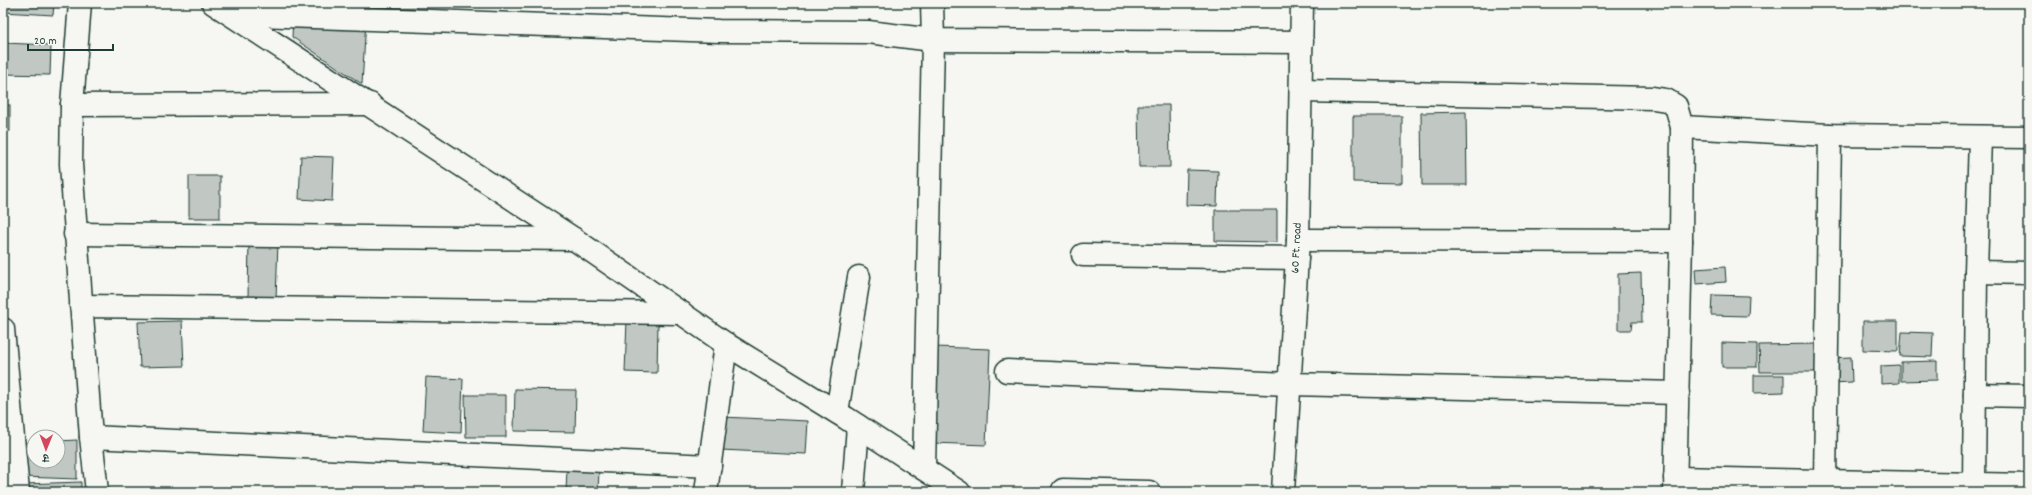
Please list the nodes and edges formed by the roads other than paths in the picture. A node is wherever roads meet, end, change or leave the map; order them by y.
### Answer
1 (80, 3) edge
2 (932, 3) edge
3 (1302, 3) edge
4 (222, 9) edge
5 (933, 40) junction
6 (1302, 42) junction
7 (1301, 91) junction
8 (370, 104) junction
9 (72, 105) junction
10 (1682, 126) junction
11 (1830, 135) junction
12 (1980, 137) junction
13 (2029, 137) edge
14 (75, 234) junction
15 (574, 239) junction
16 (1681, 241) junction
17 (1298, 249) junction
18 (1083, 255) dead end
19 (1976, 272) junction
20 (2029, 273) edge
21 (859, 277) dead end
22 (81, 306) junction
23 (682, 313) junction
24 (3, 329) edge
25 (726, 344) junction
26 (1007, 371) dead end
27 (1289, 384) junction
28 (1678, 393) junction
29 (1975, 395) junction
30 (2029, 396) edge
31 (837, 412) junction
32 (858, 426) junction
33 (91, 437) junction
34 (710, 466) junction
35 (924, 469) junction
36 (1825, 480) junction
37 (1974, 484) junction
38 (1675, 485) edge
39 (2029, 485) edge
40 (1063, 490) dead end
41 (18, 492) edge
42 (97, 492) edge
43 (706, 492) edge
44 (853, 492) edge
45 (959, 492) edge
46 (1150, 492) edge
47 (1283, 492) edge

1 - 9 street
2 - 5 street
3 - 6 street, 60 Ft. road
4 - 5 street
4 - 8 street
5 - 6 street
5 - 35 street
6 - 7 street, 60 Ft. road
7 - 10 street
7 - 17 street, 60 Ft. road
8 - 9 street
8 - 15 street
9 - 14 street
10 - 11 street
10 - 16 street
11 - 12 street
11 - 36 street
12 - 13 street
12 - 19 street
14 - 15 street
14 - 22 street
15 - 23 street
16 - 17 street
16 - 28 street
17 - 18 street
17 - 27 street, 60 Ft. road
19 - 20 street
19 - 29 street
21 - 31 street
22 - 23 street
22 - 33 street
23 - 25 street
24 - 41 street
25 - 31 street
25 - 34 street
26 - 27 street
27 - 28 street
27 - 47 street, 60 Ft. road
28 - 38 street
29 - 30 street
29 - 37 street
31 - 32 street
32 - 35 street
32 - 44 street
33 - 34 street
33 - 42 street
34 - 43 street
35 - 45 street
36 - 37 street
36 - 38 street
37 - 39 street
40 - 46 street

